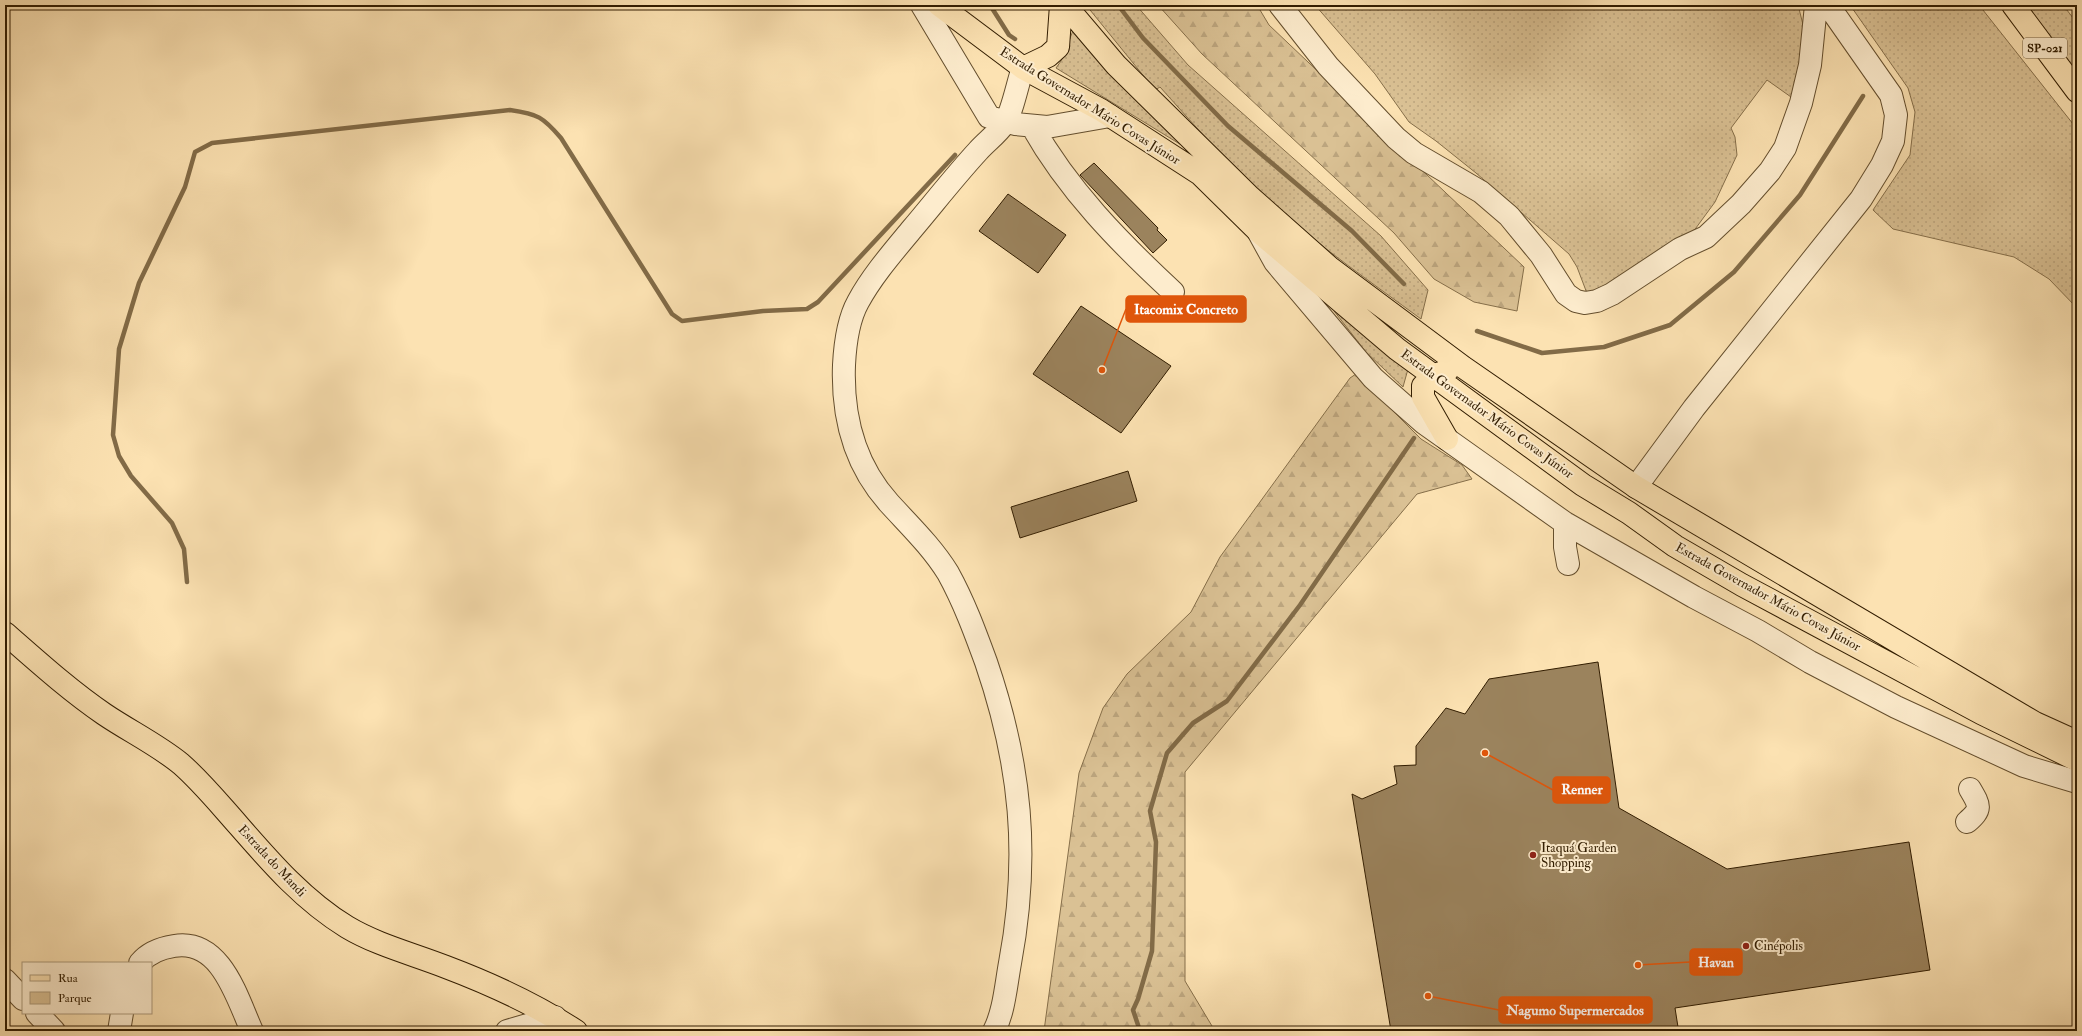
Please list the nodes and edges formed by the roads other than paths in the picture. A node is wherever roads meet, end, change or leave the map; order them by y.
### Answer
1 (922, 5) edge
2 (939, 5) edge
3 (1061, 5) edge
4 (1065, 5) edge
5 (1280, 5) edge
6 (1816, 5) edge
7 (1828, 5) edge
8 (2013, 5) edge
9 (1023, 68) junction
10 (2077, 91) edge
11 (1110, 116) junction
12 (1006, 122) junction
13 (1032, 126) junction
14 (1259, 232) junction
15 (1173, 292) dead end
16 (1434, 375) junction
17 (1483, 380) junction
18 (1447, 439) junction
19 (1636, 487) junction
20 (1565, 523) junction
21 (1568, 564) dead end
22 (5, 634) edge
23 (2077, 742) edge
24 (2077, 760) edge
25 (2077, 782) edge
26 (1970, 789) dead end
27 (1967, 822) dead end
28 (141, 962) edge
29 (5, 980) edge
30 (22, 998) edge
31 (38, 1014) edge
32 (122, 1014) edge
33 (555, 1017) junction
34 (54, 1031) edge
35 (119, 1031) edge
36 (252, 1031) edge
37 (507, 1031) edge
38 (576, 1031) edge
39 (994, 1031) edge

1 - 12 street
2 - 9 main road, Estrada Governador Mário Covas Júnior
3 - 9 main road
4 - 17 main road, Estrada Governador Mário Covas Júnior
5 - 6 street
7 - 19 street
8 - 10 main road, SP-021
9 - 11 main road, Estrada Governador Mário Covas Júnior
9 - 12 street
11 - 13 street
11 - 14 main road, Estrada Governador Mário Covas Júnior
12 - 13 street
12 - 39 street
13 - 15 street
14 - 16 main road, Estrada Governador Mário Covas Júnior
14 - 18 street
16 - 17 main road
16 - 18 main road
16 - 24 main road, Estrada Governador Mário Covas Júnior
17 - 19 main road, Estrada Governador Mário Covas Júnior
18 - 20 street
19 - 23 main road, Estrada Governador Mário Covas Júnior
20 - 21 street
20 - 25 street
22 - 33 main road, Estrada do Mandi
26 - 27 street
28 - 36 street
29 - 30 street
31 - 34 street
32 - 35 street
33 - 37 street
33 - 38 main road, Estrada do Mandi

